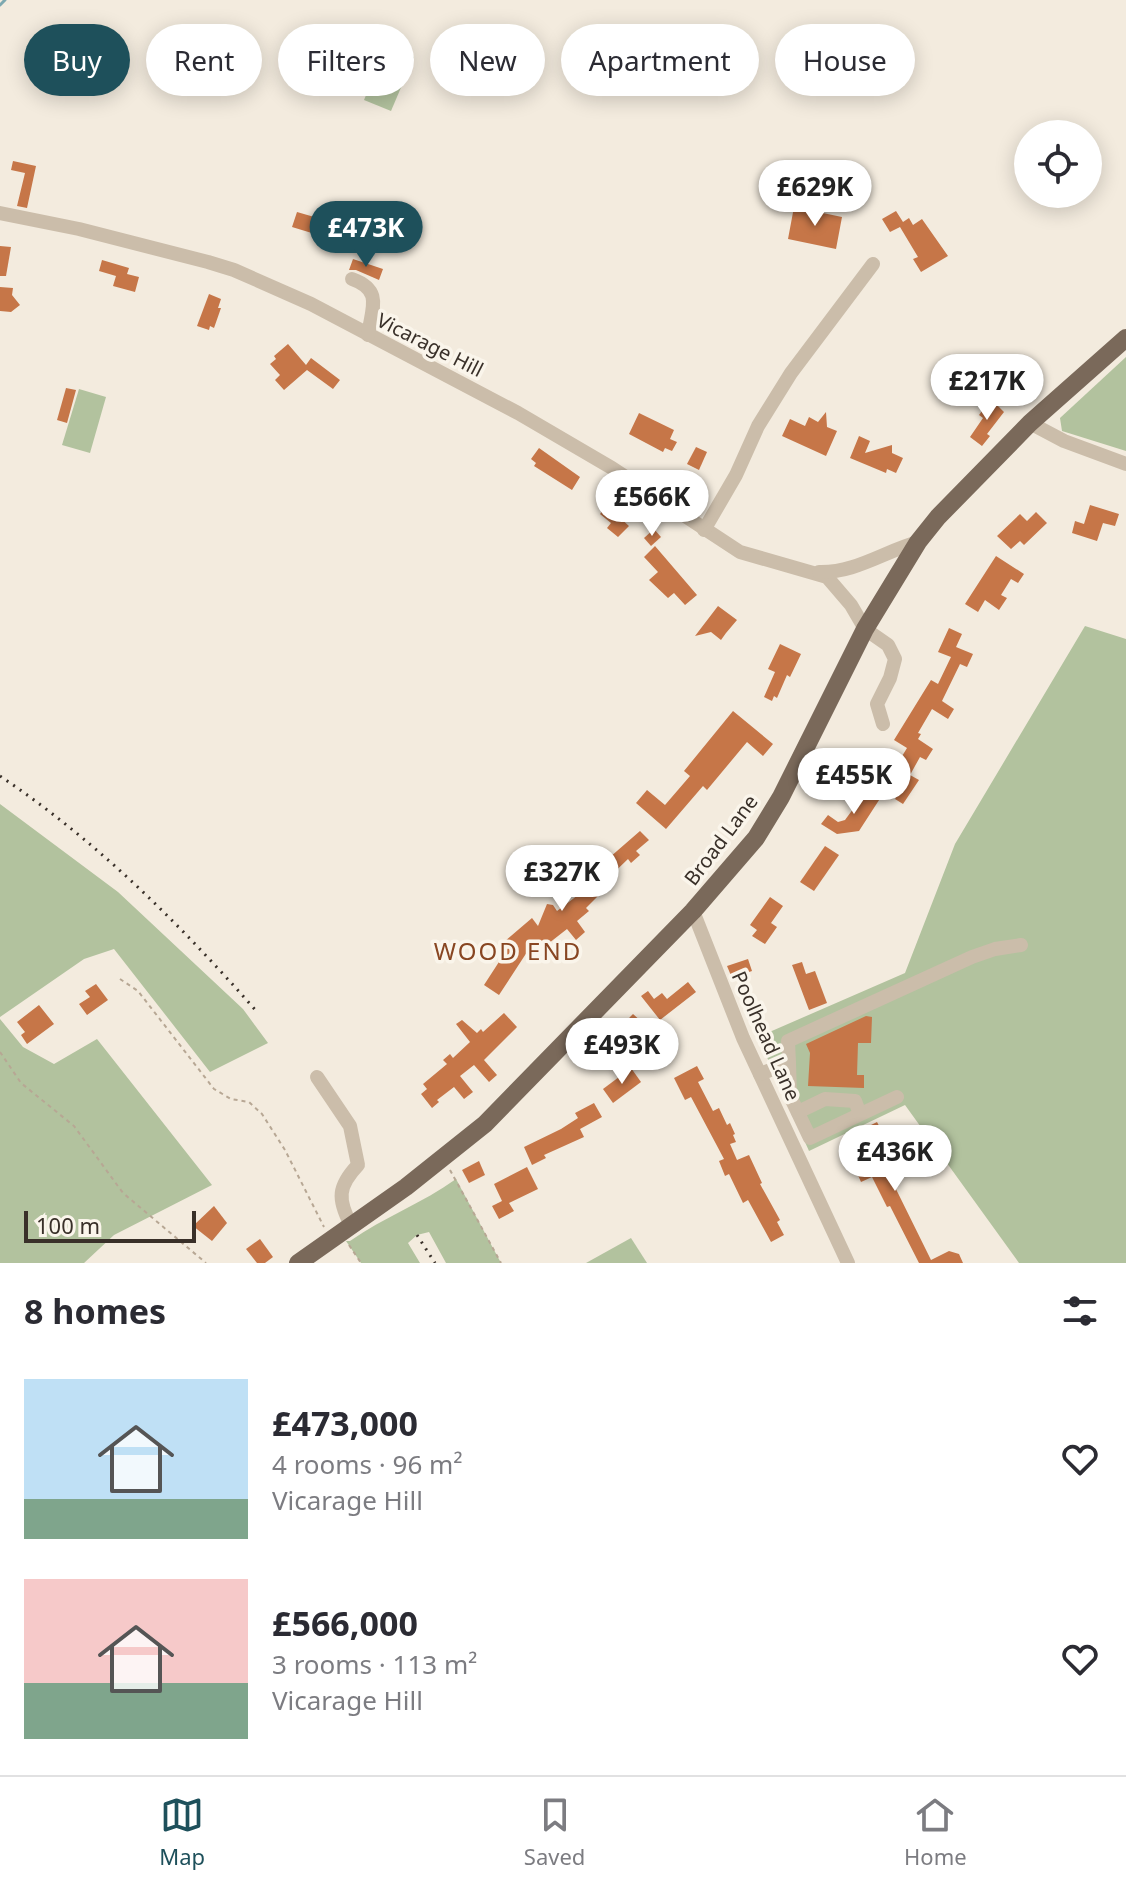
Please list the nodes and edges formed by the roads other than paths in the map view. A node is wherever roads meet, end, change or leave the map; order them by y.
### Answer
1 (0, 213) edge
2 (873, 264) dead end
3 (352, 279) dead end
4 (368, 335) junction
5 (1126, 338) edge
6 (1030, 423) junction
7 (1126, 464) edge
8 (704, 530) junction
9 (918, 542) junction
10 (814, 572) junction
11 (865, 629) junction
12 (883, 724) dead end
13 (693, 911) junction
14 (1021, 945) dead end
15 (789, 1063) junction
16 (760, 1074) junction
17 (317, 1077) dead end
18 (897, 1097) dead end
19 (798, 1112) junction
20 (860, 1114) junction
21 (343, 1235) junction
22 (298, 1263) edge
23 (848, 1263) edge

1 - 4 street, Vicarage Hill
2 - 8 street
3 - 4 street
4 - 8 street, Vicarage Hill
5 - 6 main road, Broad Lane
6 - 7 street
6 - 9 main road, Broad Lane
8 - 10 street, Vicarage Hill
9 - 10 street, Vicarage Hill
9 - 11 main road, Broad Lane
10 - 11 street, Vicarage Hill
11 - 12 street, Vicarage Hill
11 - 13 main road, Broad Lane
13 - 16 street, Poolhead Lane
13 - 21 main road, Broad Lane
14 - 15 street
15 - 16 street
15 - 19 street
16 - 23 street, Poolhead Lane
17 - 21 street
18 - 20 street
19 - 20 street
19 - 20 street
21 - 22 main road, Broad Lane

